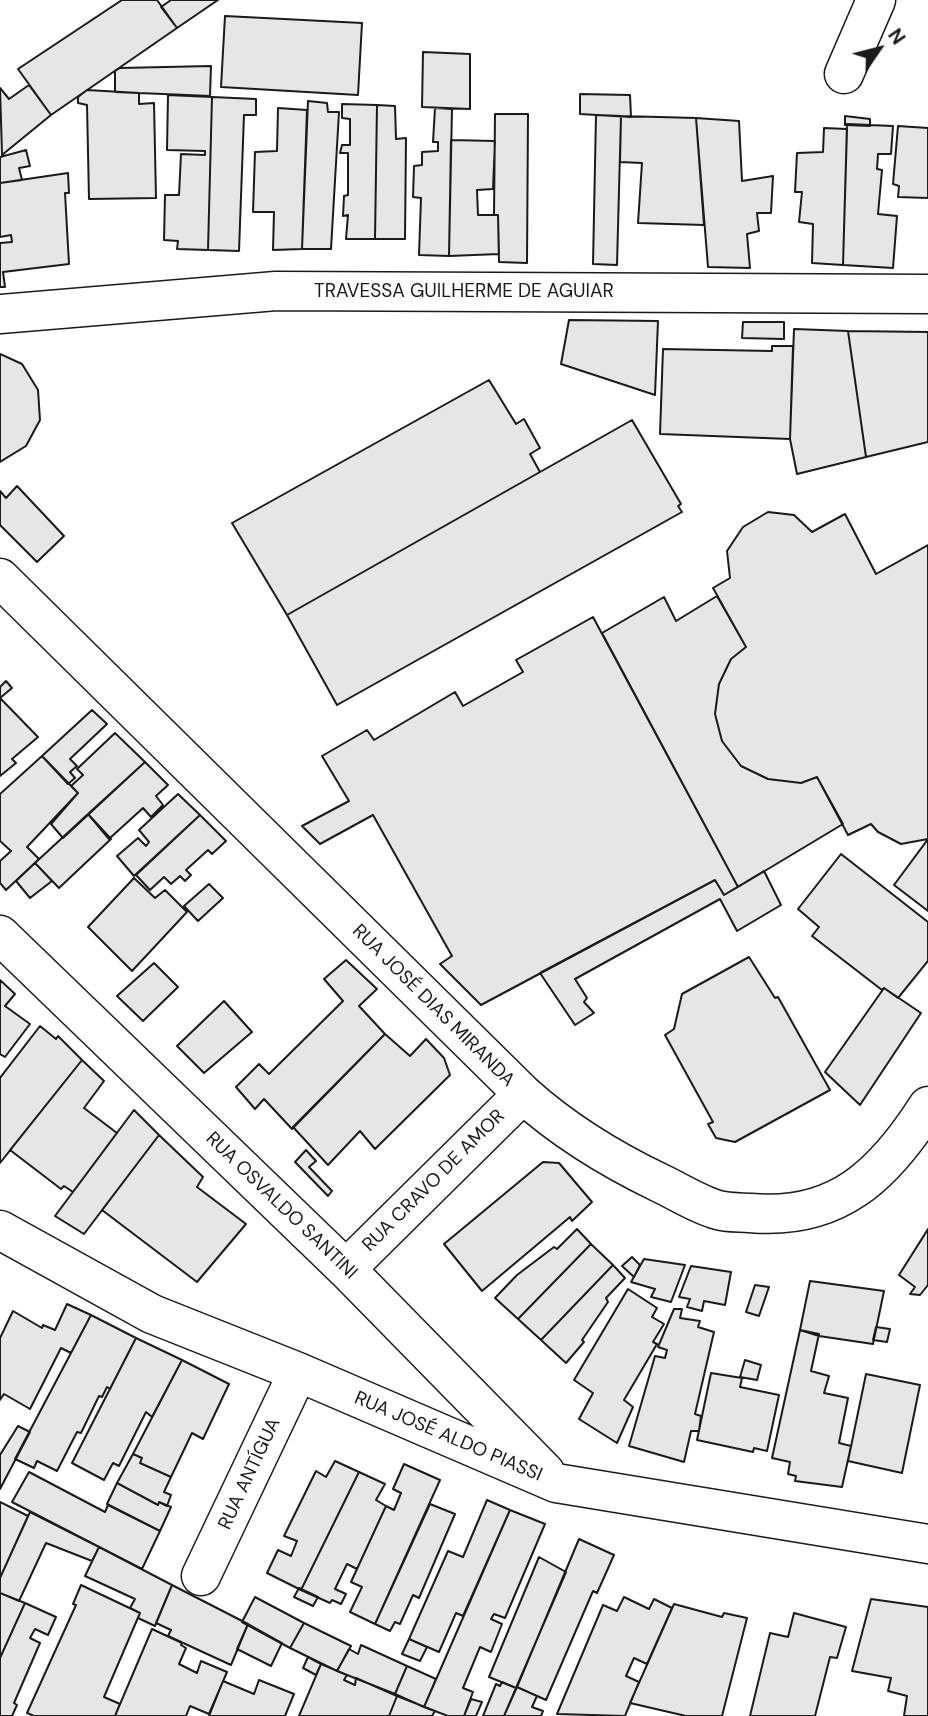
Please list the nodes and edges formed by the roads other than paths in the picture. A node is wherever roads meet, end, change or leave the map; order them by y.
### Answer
1 (876, 0) edge
2 (844, 74) dead end
3 (928, 294) edge
4 (0, 314) edge
5 (0, 578) edge
6 (0, 935) edge
7 (523, 1094) junction
8 (928, 1106) edge
9 (0, 1230) edge
10 (346, 1269) junction
11 (298, 1372) junction
12 (556, 1483) junction
13 (928, 1544) edge
14 (201, 1576) dead end

1 - 2 street
3 - 4 street, TRAVESSA GUILHERME DE AGUIAR
5 - 7 street, RUA JOSÉ DIAS MIRANDA
6 - 10 street, RUA OSVALDO SANTINI
7 - 8 street, RUA JOSÉ DIAS MIRANDA
7 - 10 street, RUA CRAVO DE AMOR
9 - 11 street, RUA JOSÉ ALDO PIASSI
10 - 12 street, RUA OSVALDO SANTINI
11 - 12 street, RUA JOSÉ ALDO PIASSI
11 - 14 street, RUA ANTÍGUA
12 - 13 street, RUA JOSÉ ALDO PIASSI

